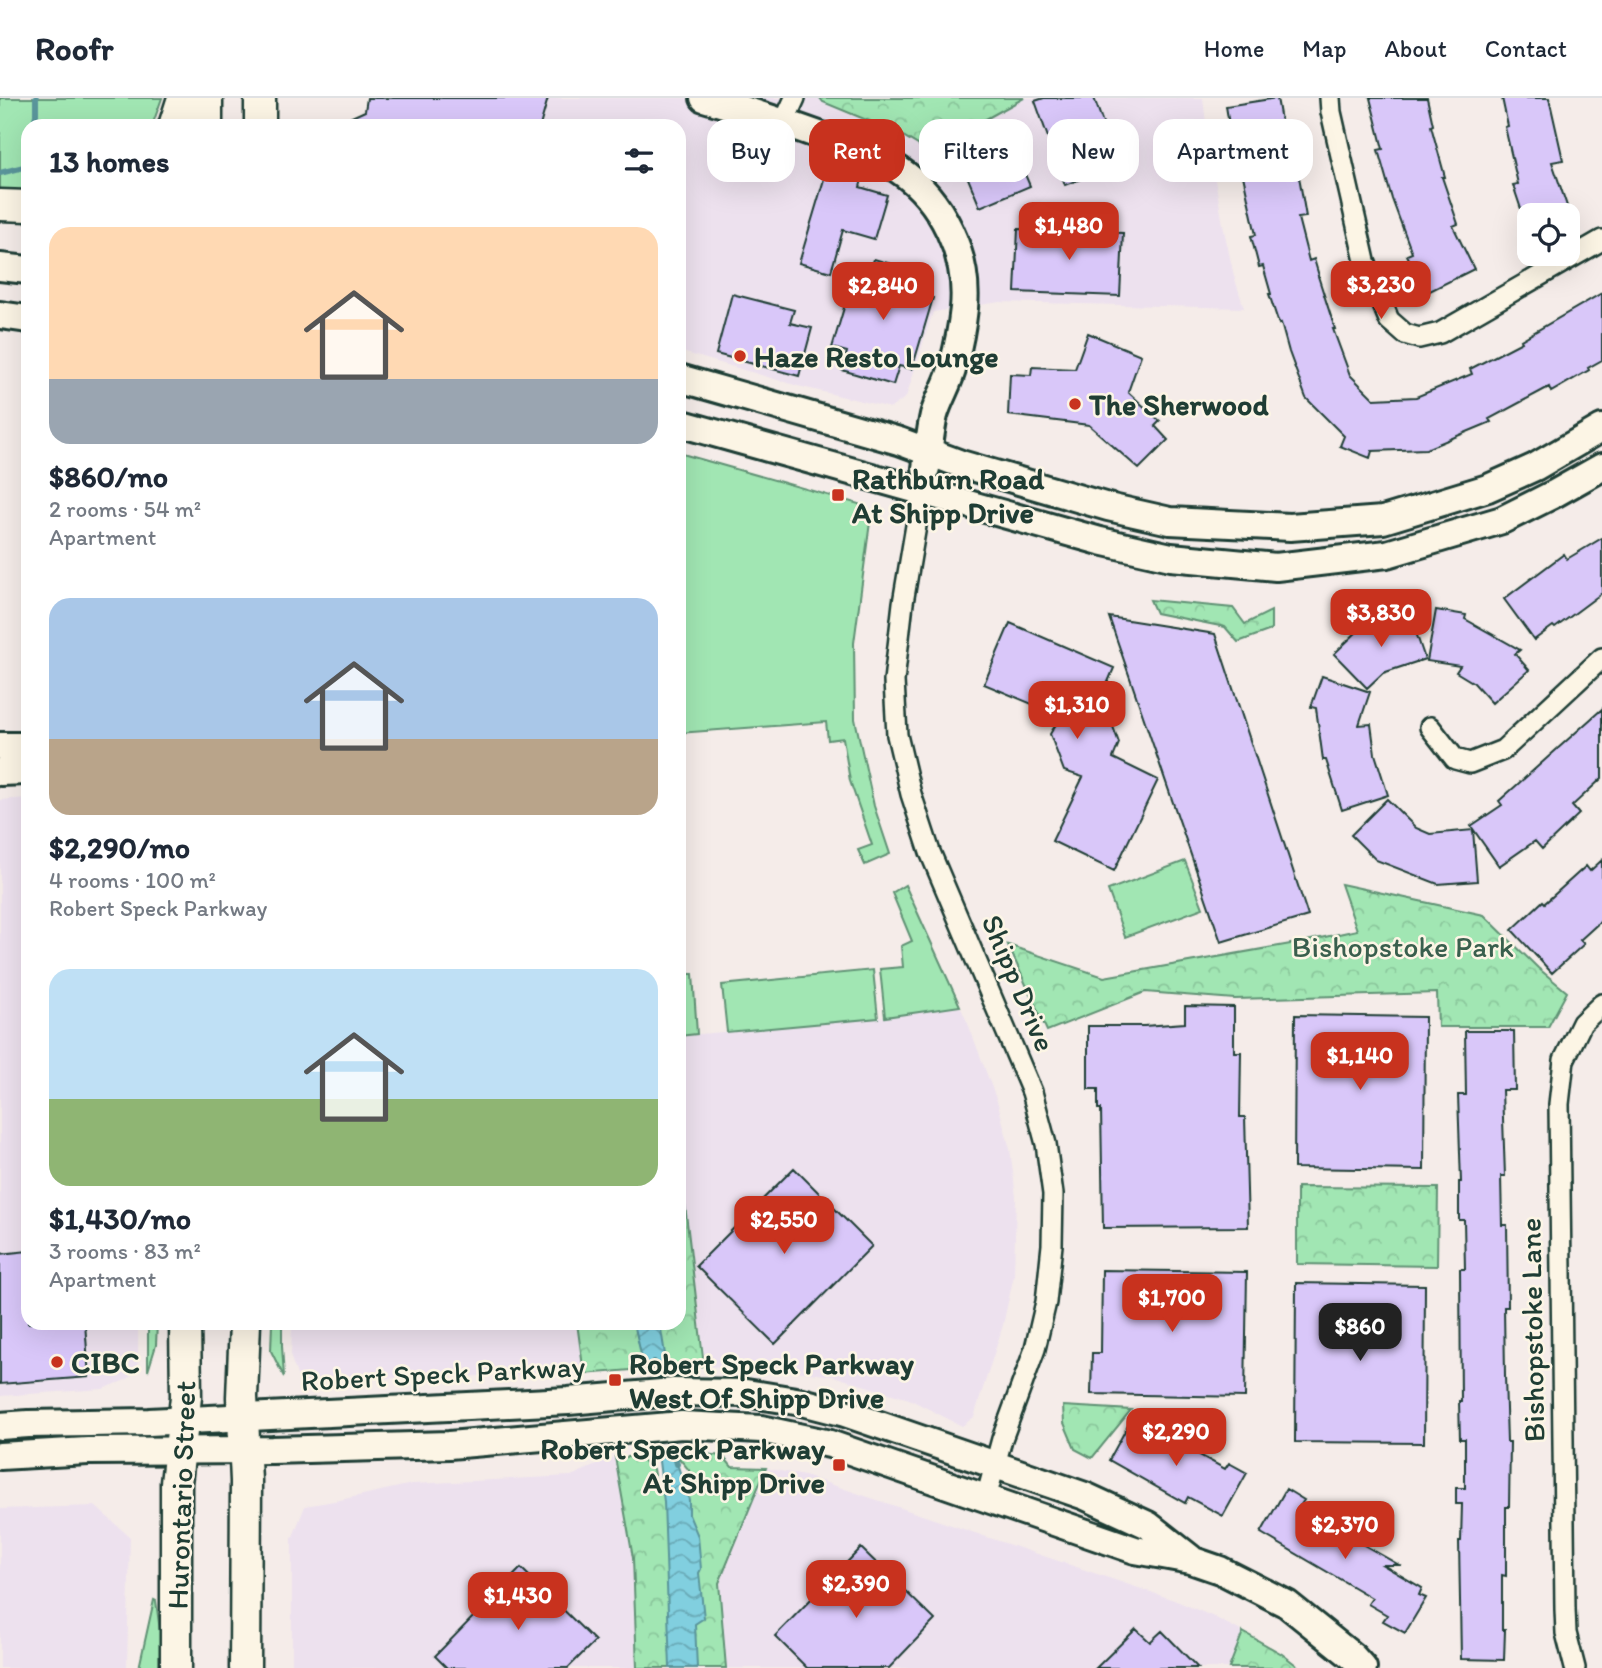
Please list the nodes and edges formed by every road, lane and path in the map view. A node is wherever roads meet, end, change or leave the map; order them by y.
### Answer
1 (183, 98) edge
2 (207, 98) edge
3 (260, 98) edge
4 (704, 98) edge
5 (795, 98) edge
6 (1330, 98) edge
7 (176, 119) edge
8 (206, 119) edge
9 (260, 119) edge
10 (774, 119) edge
11 (785, 119) edge
12 (795, 126) edge
13 (0, 205) edge
14 (21, 206) edge
15 (1602, 240) edge
16 (0, 267) edge
17 (21, 269) edge
18 (0, 315) edge
19 (21, 318) edge
20 (686, 380) edge
21 (686, 425) edge
22 (1602, 428) edge
23 (928, 452) junction
24 (1602, 467) edge
25 (922, 490) junction
26 (1602, 658) edge
27 (1430, 727) dead end
28 (0, 746) edge
29 (21, 746) edge
30 (21, 771) edge
31 (0, 772) edge
32 (1602, 1004) edge
33 (185, 1330) edge
34 (245, 1330) edge
35 (243, 1417) junction
36 (183, 1420) junction
37 (0, 1426) edge
38 (245, 1450) junction
39 (180, 1451) junction
40 (0, 1457) edge
41 (995, 1465) junction
42 (986, 1498) junction
43 (1191, 1560) junction
44 (176, 1668) edge
45 (245, 1668) edge
46 (1363, 1668) edge
47 (1575, 1668) edge

1 - 7 main road
2 - 8 main road
3 - 9 main road
4 - 10 street
5 - 11 street
6 - 15 street
12 - 23 street
13 - 14 main road
16 - 17 street
18 - 19 street
20 - 23 street
21 - 25 street
22 - 23 street
23 - 25 street
24 - 25 street
25 - 41 street, Shipp Drive
26 - 27 street
28 - 29 street
30 - 31 street
32 - 47 street, Bishopstoke Lane
33 - 36 main road, Hurontario Street
34 - 35 main road, Hurontario Street
35 - 36 street, Robert Speck Parkway
35 - 38 main road, Hurontario Street
35 - 41 street, Robert Speck Parkway
36 - 37 street, Robert Speck Parkway
36 - 39 main road, Hurontario Street
38 - 39 street, Robert Speck Parkway
38 - 42 street, Robert Speck Parkway
38 - 45 main road, Hurontario Street
39 - 40 street, Robert Speck Parkway
39 - 44 main road, Hurontario Street
41 - 42 street, Shipp Drive
41 - 43 street, Robert Speck Parkway
42 - 43 street, Robert Speck Parkway
43 - 46 street, Robert Speck Parkway

